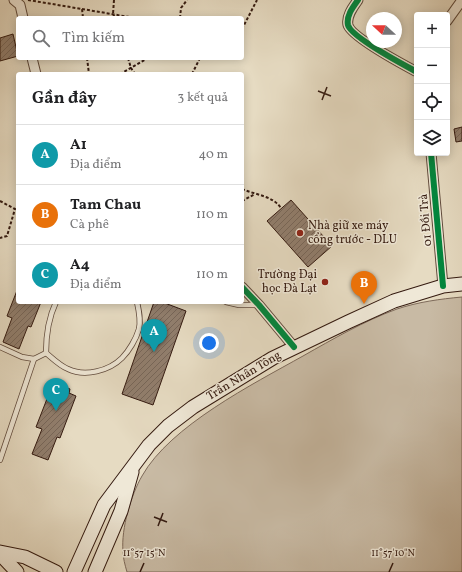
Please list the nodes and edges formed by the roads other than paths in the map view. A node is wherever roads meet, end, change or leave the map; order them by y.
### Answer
1 (358, 0) edge
2 (462, 0) edge
3 (20, 1) edge
4 (23, 16) edge
5 (450, 17) edge
6 (32, 60) edge
7 (414, 70) edge
8 (36, 72) edge
9 (431, 156) edge
10 (462, 284) edge
11 (443, 286) junction
12 (244, 289) edge
13 (55, 304) edge
14 (137, 304) edge
15 (235, 304) edge
16 (259, 305) junction
17 (294, 347) junction
18 (0, 348) edge
19 (46, 353) junction
20 (34, 360) junction
21 (0, 460) edge
22 (134, 464) junction
23 (0, 553) edge
24 (17, 572) edge
25 (56, 572) edge
26 (74, 572) edge
27 (96, 572) edge

1 - 7 street
2 - 5 street
3 - 4 street
6 - 8 street
9 - 11 street, 01 Đồi Trà
10 - 11 main road, Trần Nhân Tông
11 - 17 main road, Trần Nhân Tông
12 - 16 street
13 - 19 lane
14 - 19 lane
15 - 16 lane
16 - 17 street
17 - 22 main road, Trần Nhân Tông
18 - 20 lane
19 - 20 lane
20 - 21 lane
22 - 26 main road, Trần Nhân Tông
22 - 27 main road, Trần Nhân Tông
23 - 24 main road
23 - 25 main road

